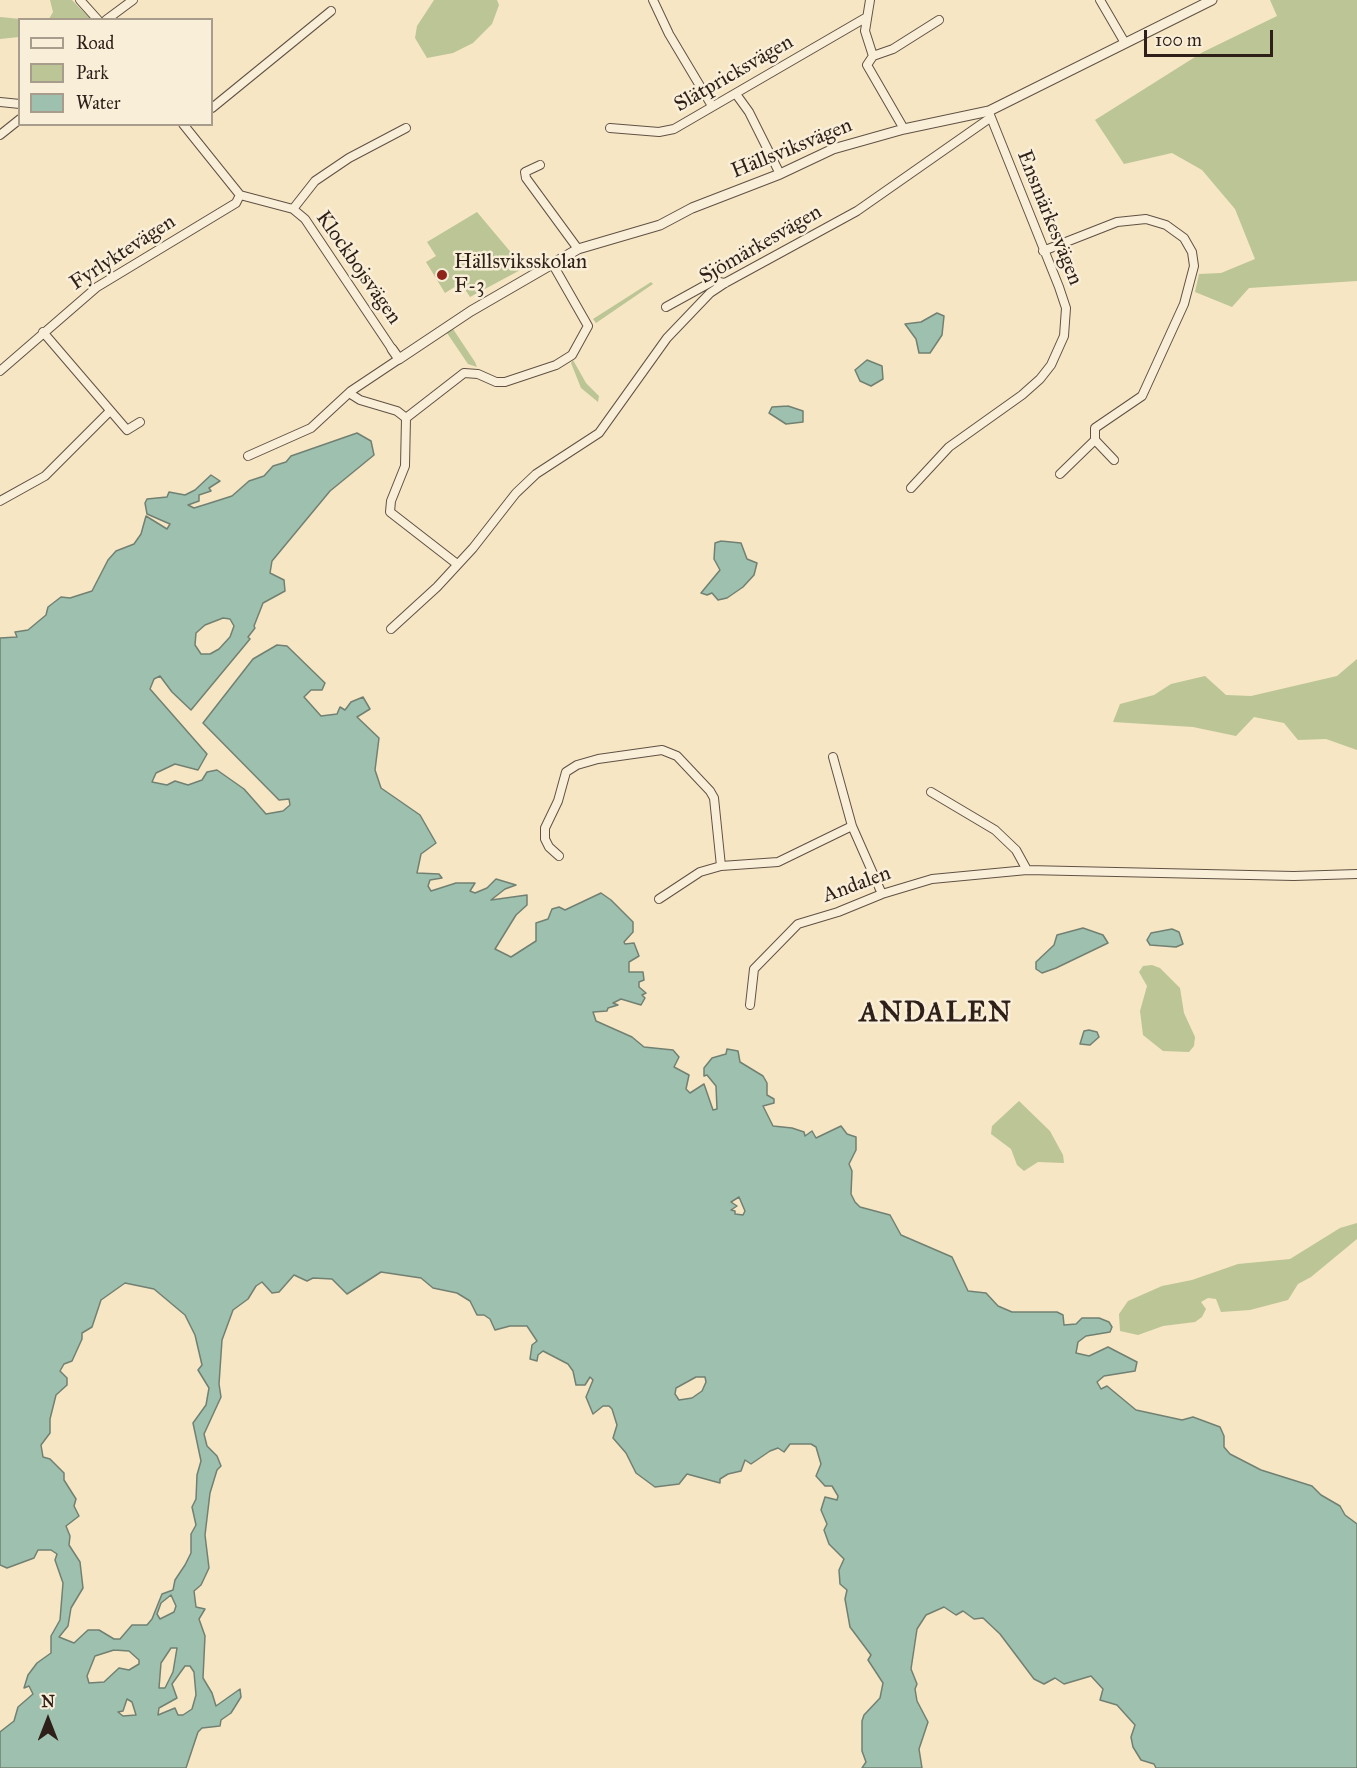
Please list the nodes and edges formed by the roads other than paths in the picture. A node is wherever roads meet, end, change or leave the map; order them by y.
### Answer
1 (80, 0) edge
2 (133, 0) edge
3 (653, 0) edge
4 (870, 0) edge
5 (1100, 0) edge
6 (1212, 0) edge
7 (331, 10) dead end
8 (867, 17) junction
9 (96, 18) edge
10 (109, 18) edge
11 (939, 20) dead end
12 (1125, 43) junction
13 (873, 56) junction
14 (736, 94) junction
15 (0, 102) edge
16 (18, 104) edge
17 (712, 106) junction
18 (213, 107) edge
19 (989, 114) junction
20 (18, 121) edge
21 (187, 126) edge
22 (406, 128) dead end
23 (610, 128) dead end
24 (904, 129) junction
25 (0, 135) edge
26 (540, 165) dead end
27 (780, 174) junction
28 (240, 195) junction
29 (293, 209) junction
30 (578, 249) junction
31 (1043, 251) junction
32 (552, 263) junction
33 (725, 283) junction
34 (666, 307) dead end
35 (43, 332) junction
36 (392, 349) joint
37 (399, 359) junction
38 (0, 371) edge
39 (349, 393) junction
40 (110, 411) junction
41 (406, 418) junction
42 (140, 422) dead end
43 (1095, 440) junction
44 (248, 456) dead end
45 (1114, 460) dead end
46 (1060, 474) dead end
47 (911, 488) dead end
48 (0, 501) edge
49 (457, 564) junction
50 (391, 629) dead end
51 (833, 757) dead end
52 (931, 792) dead end
53 (852, 826) junction
54 (559, 856) dead end
55 (721, 866) junction
56 (1027, 870) junction
57 (1357, 874) edge
58 (882, 894) junction
59 (659, 899) dead end
60 (750, 1005) dead end

1 - 9 street
2 - 10 street
3 - 17 street
4 - 8 street
5 - 12 street
6 - 12 street, Hällsviksvägen
7 - 18 street
8 - 13 street
8 - 14 street, Slätpricksvägen
11 - 13 street
12 - 19 street, Hällsviksvägen
13 - 24 street
14 - 17 street, Slätpricksvägen
14 - 27 street
15 - 16 street
17 - 23 street, Slätpricksvägen
19 - 24 street, Hällsviksvägen
19 - 31 street, Ensmärkesvägen
19 - 33 street, Sjömärkesvägen
20 - 25 street
21 - 28 street
22 - 29 street, Klockbojsvägen
24 - 27 street, Hällsviksvägen
26 - 30 street
27 - 30 street, Hällsviksvägen
28 - 29 street, Klockbojsvägen
28 - 35 street, Fyrlyktevägen
29 - 36 street, Klockbojsvägen
30 - 32 street, Hällsviksvägen
31 - 43 street
31 - 47 street, Ensmärkesvägen
32 - 37 street, Hällsviksvägen
32 - 41 street
33 - 34 street
33 - 49 street, Sjömärkesvägen
35 - 38 street, Fyrlyktevägen
35 - 40 street
36 - 37 street
37 - 39 street, Hällsviksvägen
39 - 41 street
39 - 44 street, Hällsviksvägen
40 - 42 street
40 - 48 street
41 - 49 street
43 - 45 street
43 - 46 street
49 - 50 street, Sjömärkesvägen
51 - 53 street
52 - 56 street
53 - 55 street
53 - 58 street
54 - 55 street
55 - 59 street
56 - 57 street, Andalen
56 - 58 street, Andalen
58 - 60 street, Andalen

